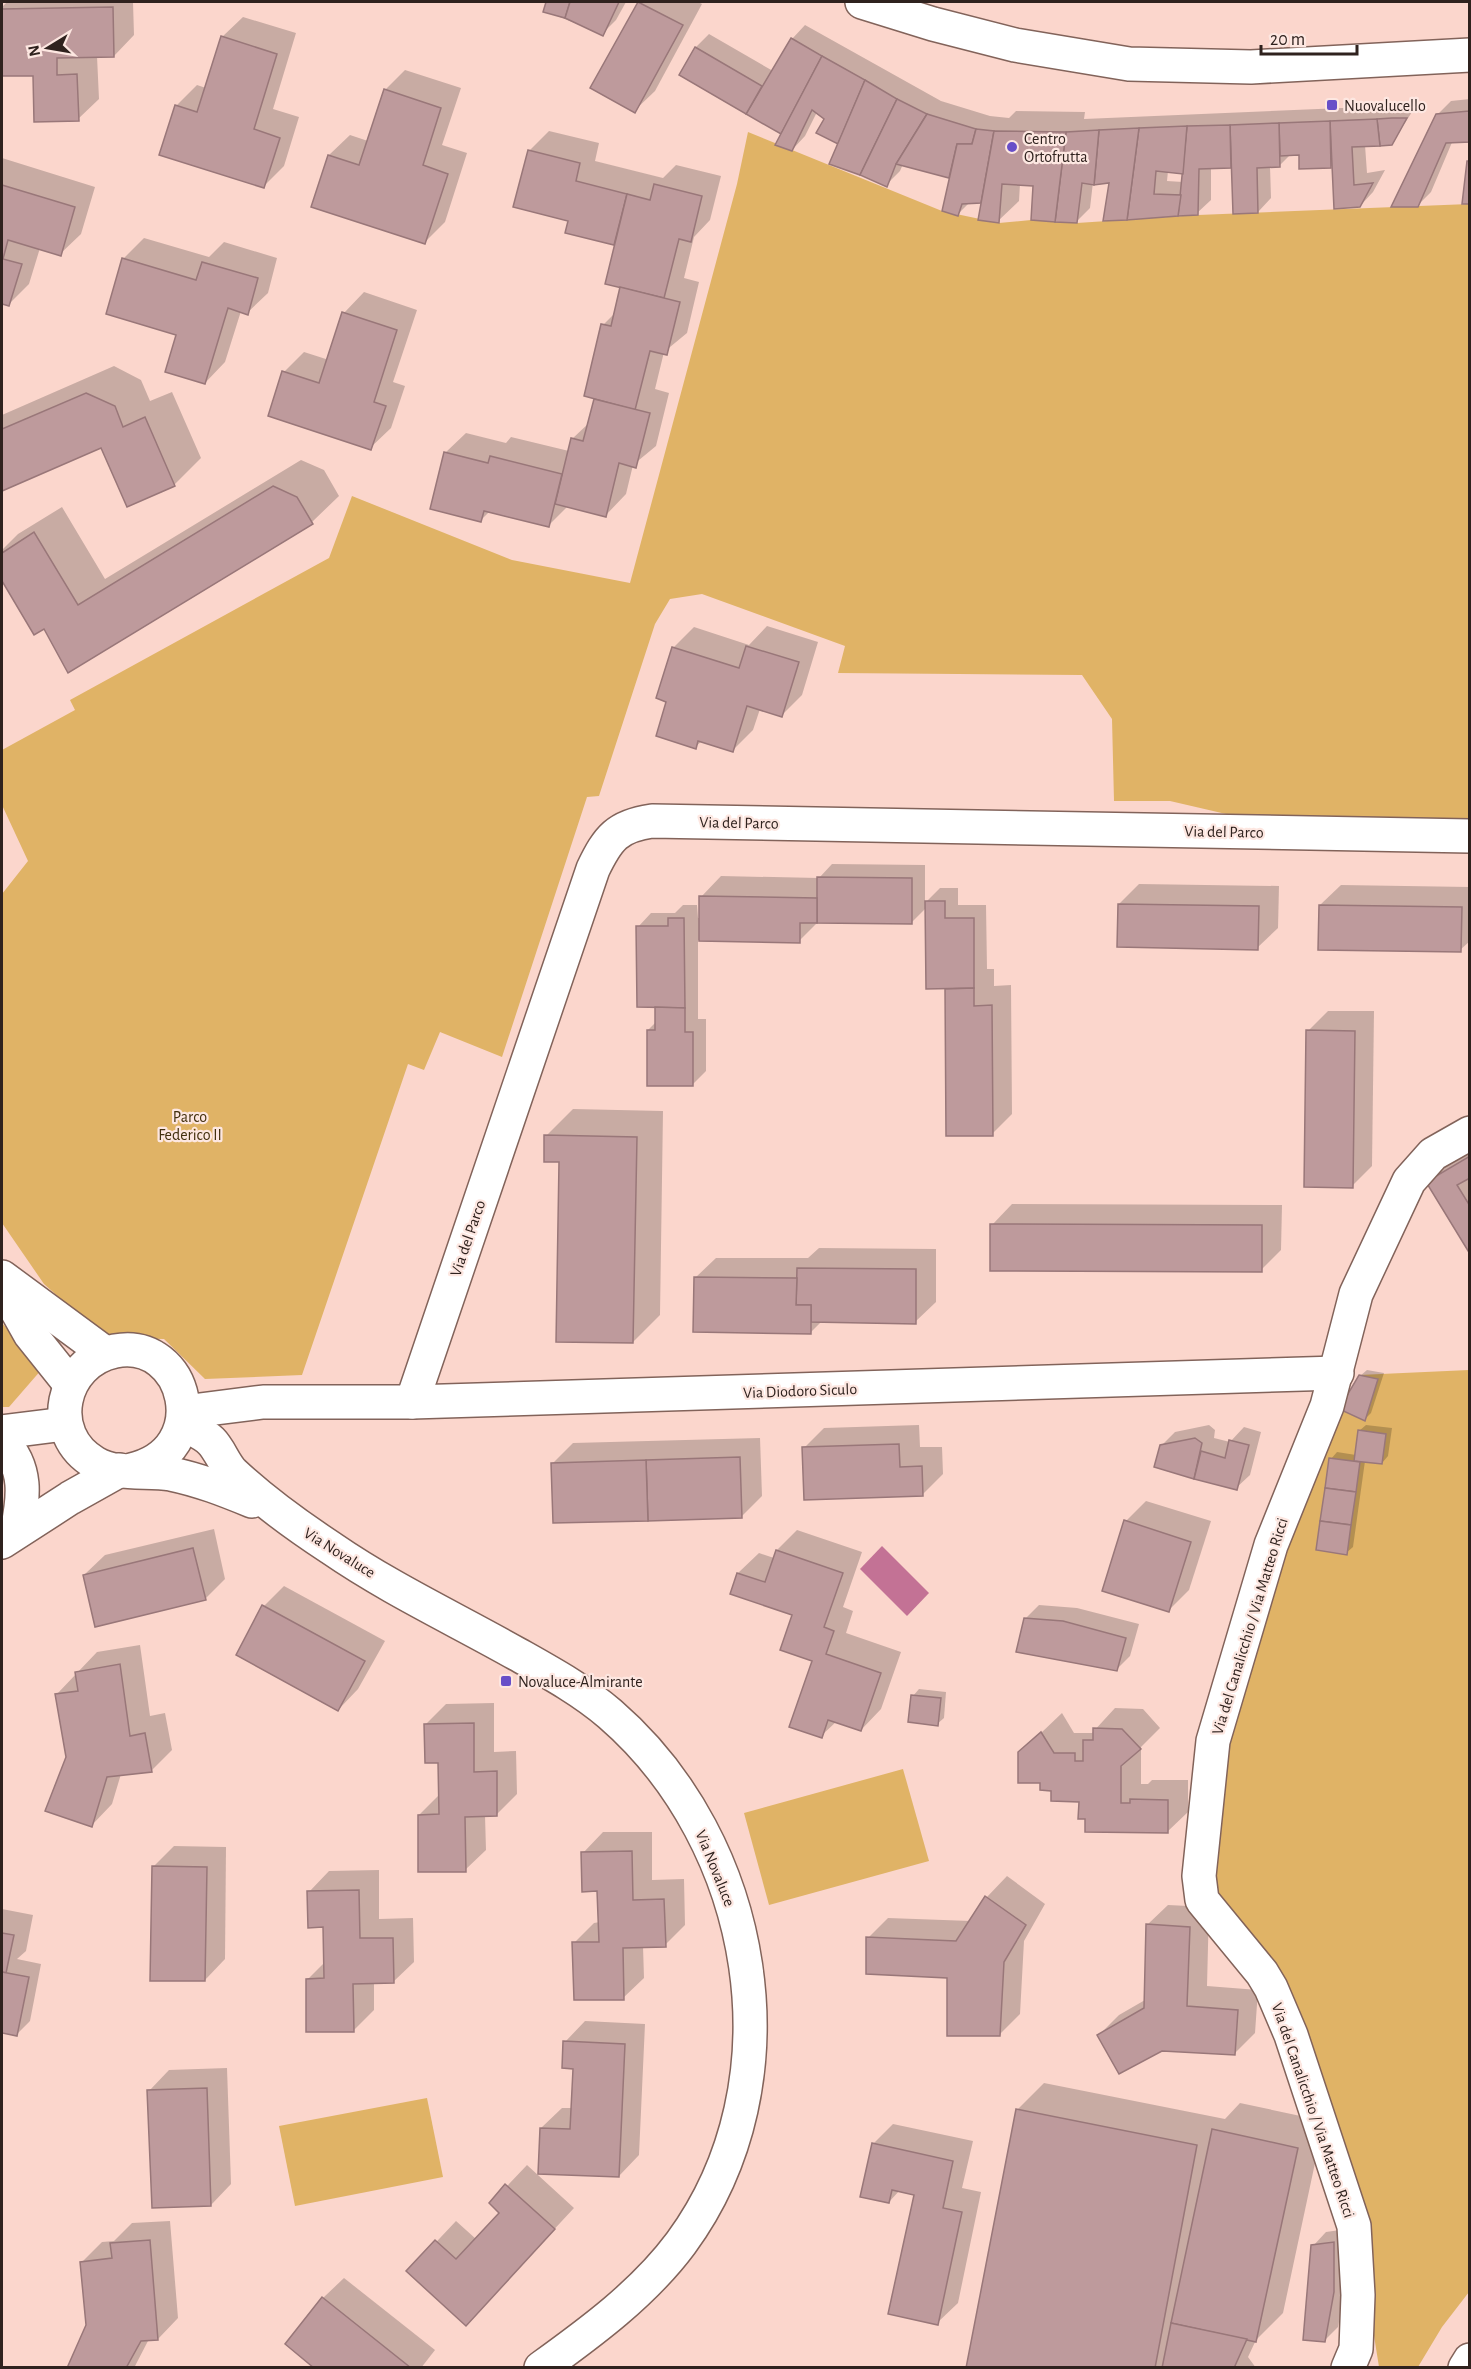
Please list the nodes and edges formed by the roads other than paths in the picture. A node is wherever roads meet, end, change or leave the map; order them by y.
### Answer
1 (862, 2) edge
2 (1470, 55) edge
3 (1470, 836) edge
4 (1470, 1133) edge
5 (2, 1277) edge
6 (2, 1282) edge
7 (105, 1353) junction
8 (1337, 1373) junction
9 (174, 1377) junction
10 (70, 1384) junction
11 (263, 1402) junction
12 (412, 1402) junction
13 (184, 1418) junction
14 (2, 1432) edge
15 (71, 1436) junction
16 (2, 1441) edge
17 (125, 1470) junction
18 (70, 1498) junction
19 (274, 1510) junction
20 (9, 1537) edge
21 (1352, 2358) edge
22 (1470, 2360) edge
23 (541, 2367) edge
24 (1465, 2367) edge

1 - 2 main road
3 - 12 main road, Via del Parco
4 - 8 main road, Via del Canalicchio / Via Matteo Ricci
5 - 7 main road
6 - 10 main road
7 - 9 main road
7 - 10 main road
8 - 12 main road, Via Diodoro Siculo
8 - 21 main road, Via del Canalicchio / Via Matteo Ricci
9 - 11 main road
9 - 13 main road
10 - 15 main road
11 - 12 main road, Via Diodoro Siculo
11 - 13 main road
13 - 17 main road
13 - 19 main road
14 - 15 main road
15 - 17 main road
15 - 18 main road
16 - 20 main road
17 - 18 main road
17 - 19 main road
18 - 20 main road
19 - 23 main road, Via Novaluce
22 - 24 main road

